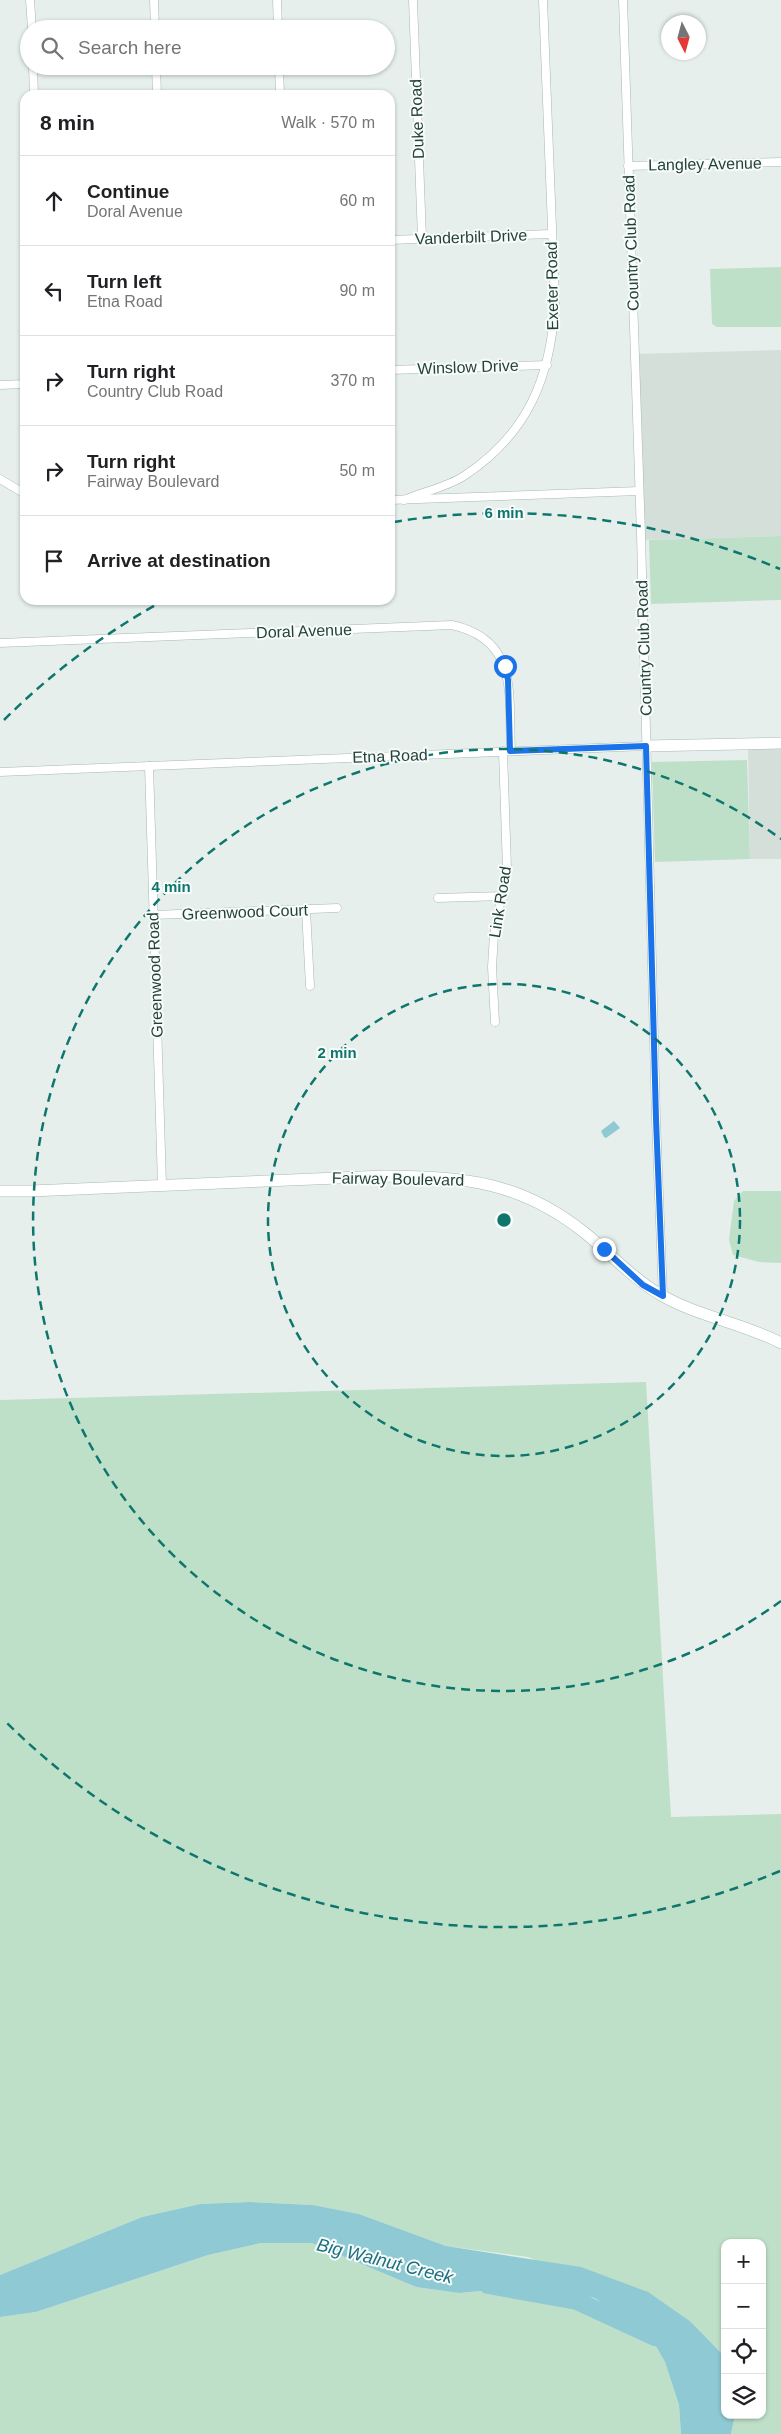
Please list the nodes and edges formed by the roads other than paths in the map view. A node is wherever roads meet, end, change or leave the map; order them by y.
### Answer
1 (30, 0) edge
2 (154, 0) edge
3 (277, 0) edge
4 (413, 0) edge
5 (543, 0) edge
6 (623, 0) edge
7 (31, 20) edge
8 (155, 20) edge
9 (278, 20) edge
10 (33, 75) edge
11 (156, 75) edge
12 (279, 75) edge
13 (34, 90) edge
14 (157, 90) edge
15 (280, 90) edge
16 (781, 162) edge
17 (628, 166) junction
18 (551, 234) junction
19 (422, 238) junction
20 (395, 240) edge
21 (547, 365) junction
22 (395, 370) edge
23 (20, 384) edge
24 (0, 385) edge
25 (2, 481) edge
26 (20, 491) edge
27 (639, 491) junction
28 (395, 500) edge
29 (404, 500) junction
30 (0, 642) edge
31 (781, 743) edge
32 (646, 746) junction
33 (507, 751) junction
34 (149, 766) junction
35 (0, 772) edge
36 (504, 896) junction
37 (438, 898) dead end
38 (338, 908) dead end
39 (306, 910) junction
40 (153, 916) junction
41 (310, 986) dead end
42 (494, 1022) dead end
43 (162, 1184) junction
44 (0, 1191) edge
45 (663, 1296) junction
46 (781, 1343) edge

1 - 7 street
2 - 8 street
3 - 9 street
4 - 19 street, Duke Road
5 - 18 street, Exeter Road
6 - 17 street, Country Club Road
10 - 13 street
11 - 14 street
12 - 15 street
16 - 17 street, Langley Avenue
17 - 27 street, Country Club Road
18 - 19 street, Vanderbilt Drive
18 - 21 street, Exeter Road
19 - 20 street, Vanderbilt Drive
21 - 22 street, Winslow Drive
21 - 29 street, Exeter Road
23 - 24 street
25 - 26 street
27 - 29 street
27 - 32 street, Country Club Road
28 - 29 street
30 - 33 street, Doral Avenue
31 - 32 street, Etna Road
32 - 33 street, Etna Road
32 - 45 street, Country Club Road
33 - 34 street, Etna Road
33 - 36 street, Link Road
34 - 35 street, Etna Road
34 - 40 street, Greenwood Road
36 - 37 street
36 - 42 street, Link Road
38 - 39 street, Greenwood Court
39 - 40 street, Greenwood Court
39 - 41 street
40 - 43 street, Greenwood Road
43 - 44 street, Fairway Boulevard
43 - 45 street, Fairway Boulevard
45 - 46 street, Fairway Boulevard

